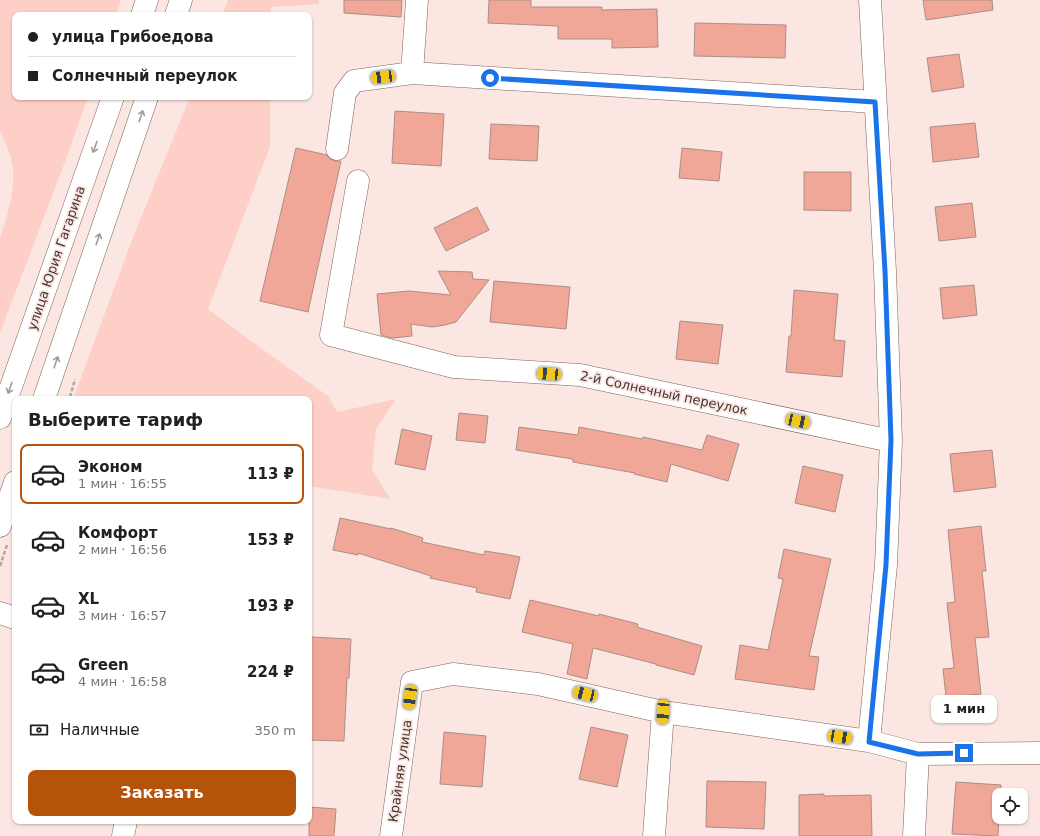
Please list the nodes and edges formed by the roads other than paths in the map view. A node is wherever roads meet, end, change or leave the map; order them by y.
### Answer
1 (147, 0) edge
2 (181, 0) edge
3 (417, 0) edge
4 (870, 0) edge
5 (143, 12) edge
6 (177, 12) edge
7 (412, 74) junction
8 (112, 100) edge
9 (146, 100) edge
10 (875, 102) junction
11 (337, 149) dead end
12 (358, 181) dead end
13 (45, 396) edge
14 (0, 418) edge
15 (891, 440) junction
16 (12, 491) edge
17 (0, 526) edge
18 (0, 613) edge
19 (12, 617) edge
20 (663, 712) junction
21 (869, 742) junction
22 (1040, 753) edge
23 (918, 754) junction
24 (125, 824) edge
25 (123, 836) edge
26 (391, 836) edge
27 (654, 836) edge
28 (914, 836) edge

1 - 5 street
2 - 6 street
3 - 7 street
4 - 10 street
7 - 10 street
7 - 11 street
8 -> 14 street, улица Юрия Гагарина
13 -> 9 street
10 - 15 street
12 - 15 street, 2-й Солнечный переулок
15 - 21 street
16 - 17 street
18 - 19 street
20 - 21 street
20 - 26 street, Крайняя улица
20 - 27 street
21 - 23 street
22 - 23 street
23 - 28 street
24 - 25 street

